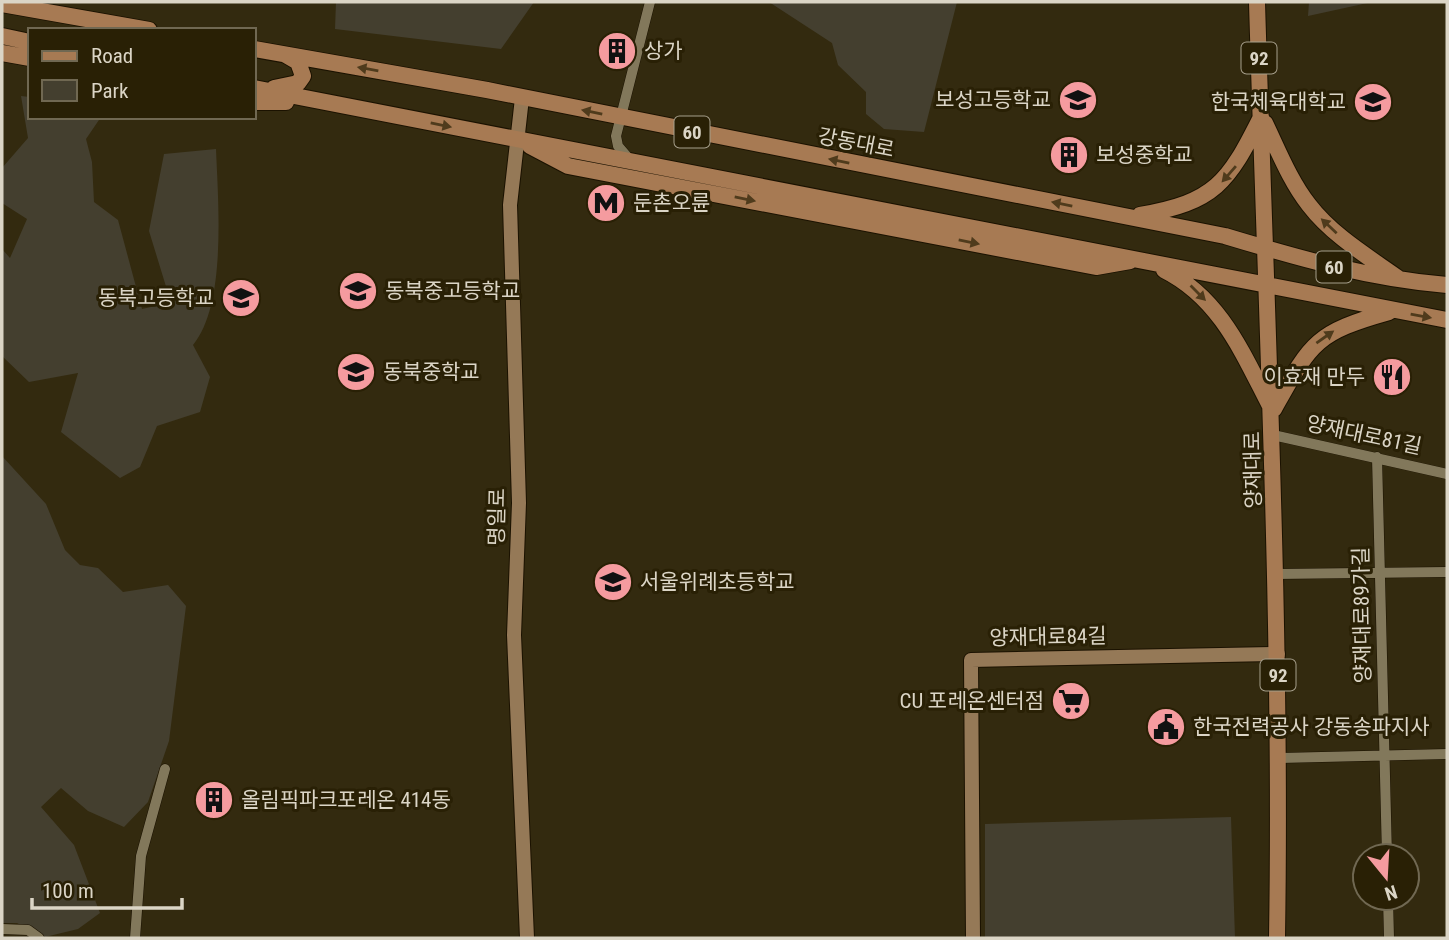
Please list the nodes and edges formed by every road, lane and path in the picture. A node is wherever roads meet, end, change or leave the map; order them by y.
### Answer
1 (650, 2) edge
2 (1257, 2) edge
3 (2, 4) edge
4 (138, 28) edge
5 (2, 36) edge
6 (28, 42) edge
7 (256, 48) edge
8 (2, 53) edge
9 (284, 54) junction
10 (28, 58) edge
11 (256, 93) edge
12 (522, 98) junction
13 (1262, 115) junction
14 (622, 119) junction
15 (516, 138) junction
16 (630, 161) junction
17 (1129, 217) junction
18 (1266, 248) junction
19 (1140, 259) junction
20 (1402, 282) junction
21 (1268, 285) junction
22 (1447, 285) edge
23 (1394, 311) junction
24 (1447, 320) edge
25 (1272, 411) junction
26 (1273, 435) junction
27 (1377, 457) junction
28 (1447, 474) edge
29 (1380, 572) junction
30 (1447, 572) edge
31 (1276, 574) junction
32 (1278, 654) junction
33 (1447, 754) edge
34 (1385, 755) junction
35 (1280, 758) junction
36 (165, 769) dead end
37 (1387, 842) edge
38 (1388, 912) edge
39 (2, 929) edge
40 (39, 938) edge
41 (135, 938) edge
42 (527, 938) edge
43 (973, 938) edge
44 (1277, 938) edge
45 (1389, 938) edge

1 - 14 street
2 - 13 main road, 양재대로 / 92
3 - 4 main road
5 - 6 main road
7 - 9 main road, 강동대로 / 60
8 - 10 main road
9 - 11 main road
12 -> 9 main road, 강동대로 / 60
11 -> 15 main road, 60
14 -> 12 main road, 강동대로 / 60
12 - 15 main road, 명일로
13 -> 17 main road
13 - 18 main road, 양재대로 / 92
20 -> 13 main road
14 - 16 street
17 -> 14 main road, 강동대로 / 60
15 - 16 main road, 60
15 -> 19 main road
15 - 42 main road, 명일로
16 - 19 main road, 60
17 - 18 main road, 강동대로 / 60
18 - 20 main road, 강동대로 / 60
18 - 21 main road, 양재대로 / 92
19 - 21 main road, 60
19 -> 25 main road
20 - 22 main road, 강동대로 / 60
21 - 23 main road, 60
21 - 25 main road, 양재대로 / 92
23 -> 24 main road, 60
25 -> 23 main road
25 - 26 main road, 양재대로 / 92
26 - 27 street, 양재대로81길
26 - 31 main road, 양재대로 / 92
27 - 28 street, 양재대로81길
27 - 29 street, 양재대로89가길
29 - 30 street
29 - 31 street
29 - 34 street, 양재대로89가길
31 - 32 main road, 양재대로 / 92
32 - 35 main road, 양재대로 / 92
32 - 43 main road, 양재대로84길
33 - 34 street
34 - 35 street
34 - 37 street, 양재대로89가길
35 - 44 main road, 양재대로 / 92
36 - 41 street
38 - 45 street
39 - 40 street

